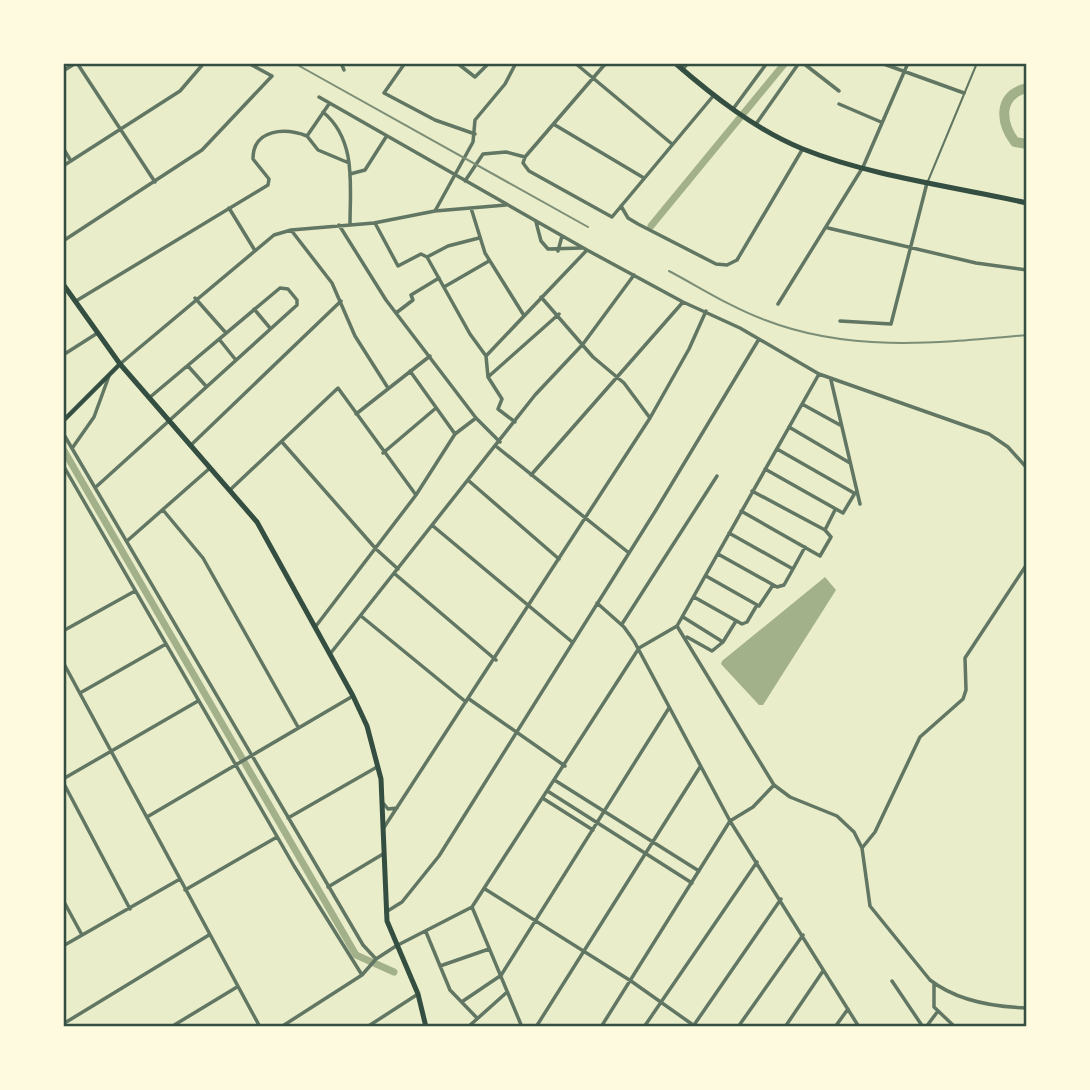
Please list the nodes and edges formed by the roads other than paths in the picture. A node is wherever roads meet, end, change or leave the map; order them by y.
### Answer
1 (77, 63) edge
2 (204, 63) edge
3 (248, 63) edge
4 (341, 63) edge
5 (405, 63) edge
6 (457, 63) edge
7 (489, 63) edge
8 (516, 63) edge
9 (575, 63) edge
10 (606, 63) edge
11 (675, 63) edge
12 (688, 63) edge
13 (767, 63) edge
14 (801, 63) edge
15 (881, 63) edge
16 (908, 63) edge
17 (977, 63) edge
18 (682, 69) junction
19 (344, 70) dead end
20 (63, 71) edge
21 (904, 73) junction
22 (593, 78) junction
23 (839, 91) dead end
24 (964, 93) junction
25 (714, 94) junction
26 (320, 97) dead end
27 (329, 104) junction
28 (839, 104) dead end
29 (733, 109) junction
30 (323, 112) junction
31 (881, 122) junction
32 (756, 124) junction
33 (554, 125) junction
34 (122, 129) junction
35 (475, 134) junction
36 (307, 136) junction
37 (386, 136) junction
38 (672, 144) junction
39 (63, 148) edge
40 (803, 149) junction
41 (525, 157) junction
42 (71, 161) junction
43 (349, 163) junction
44 (63, 166) edge
45 (863, 167) junction
46 (350, 174) junction
47 (455, 175) junction
48 (644, 178) junction
49 (465, 181) junction
50 (928, 181) junction
51 (155, 182) junction
52 (1027, 203) edge
53 (508, 205) junction
54 (621, 206) junction
55 (229, 208) junction
56 (471, 208) junction
57 (435, 211) junction
58 (535, 220) junction
59 (374, 223) junction
60 (339, 225) junction
61 (349, 225) junction
62 (828, 228) junction
63 (291, 230) junction
64 (562, 235) junction
65 (479, 238) junction
66 (63, 241) edge
67 (912, 247) junction
68 (254, 249) junction
69 (586, 249) junction
70 (558, 251) junction
71 (426, 256) junction
72 (489, 261) junction
73 (1027, 270) edge
74 (634, 275) junction
75 (439, 278) junction
76 (63, 284) edge
77 (444, 287) junction
78 (541, 297) junction
79 (195, 298) junction
80 (341, 301) junction
81 (74, 302) junction
82 (682, 302) junction
83 (778, 304) dead end
84 (254, 309) junction
85 (706, 311) junction
86 (396, 313) junction
87 (523, 314) junction
88 (559, 314) junction
89 (840, 321) dead end
90 (270, 328) junction
91 (226, 333) junction
92 (96, 334) junction
93 (219, 339) junction
94 (759, 339) junction
95 (583, 344) junction
96 (63, 355) edge
97 (429, 356) junction
98 (486, 356) junction
99 (235, 359) junction
100 (120, 364) junction
101 (188, 365) junction
102 (410, 371) junction
103 (819, 374) junction
104 (109, 376) junction
105 (488, 377) junction
106 (617, 377) junction
107 (831, 379) junction
108 (205, 386) junction
109 (388, 388) junction
110 (149, 398) junction
111 (802, 404) junction
112 (436, 408) junction
113 (356, 414) junction
114 (476, 418) junction
115 (650, 418) junction
116 (168, 419) junction
117 (63, 421) edge
118 (515, 422) junction
119 (842, 426) junction
120 (789, 427) junction
121 (63, 433) edge
122 (455, 434) junction
123 (282, 442) junction
124 (501, 442) junction
125 (191, 445) junction
126 (74, 447) junction
127 (497, 447) junction
128 (776, 449) junction
129 (383, 453) junction
130 (850, 463) junction
131 (211, 467) junction
132 (1027, 468) edge
133 (64, 469) edge
134 (765, 469) junction
135 (531, 475) junction
136 (717, 476) dead end
137 (469, 481) junction
138 (97, 485) junction
139 (231, 489) junction
140 (752, 491) junction
141 (856, 494) junction
142 (416, 495) junction
143 (860, 504) dead end
144 (163, 510) junction
145 (835, 510) junction
146 (741, 511) junction
147 (586, 519) junction
148 (433, 526) junction
149 (825, 530) junction
150 (729, 533) junction
151 (127, 541) junction
152 (805, 547) junction
153 (376, 549) junction
154 (629, 553) junction
155 (718, 554) junction
156 (559, 559) junction
157 (1027, 564) edge
158 (398, 569) junction
159 (793, 569) junction
160 (395, 574) junction
161 (706, 576) junction
162 (773, 585) junction
163 (135, 591) junction
164 (694, 597) junction
165 (597, 603) junction
166 (529, 606) junction
167 (758, 606) junction
168 (361, 616) junction
169 (683, 617) junction
170 (736, 621) junction
171 (622, 624) junction
172 (316, 626) junction
173 (677, 626) junction
174 (63, 631) edge
175 (684, 636) junction
176 (572, 642) junction
177 (723, 642) junction
178 (166, 644) junction
179 (639, 648) junction
180 (330, 654) junction
181 (496, 660) junction
182 (63, 663) edge
183 (80, 692) junction
184 (353, 696) junction
185 (468, 700) junction
186 (198, 701) junction
187 (669, 708) junction
188 (298, 727) junction
189 (518, 732) junction
190 (112, 753) junction
191 (250, 756) junction
192 (237, 764) junction
193 (379, 766) junction
194 (565, 766) junction
195 (700, 767) junction
196 (63, 781) edge
197 (556, 781) junction
198 (774, 785) junction
199 (550, 792) junction
200 (544, 800) junction
201 (382, 802) junction
202 (398, 807) junction
203 (604, 812) junction
204 (147, 817) junction
205 (288, 818) junction
206 (730, 821) junction
207 (598, 822) junction
208 (382, 830) junction
209 (593, 830) junction
210 (277, 837) junction
211 (652, 842) junction
212 (862, 848) junction
213 (645, 853) junction
214 (383, 854) junction
215 (757, 862) junction
216 (699, 871) junction
217 (180, 879) junction
218 (692, 883) junction
219 (328, 887) junction
220 (485, 889) junction
221 (185, 890) junction
222 (781, 899) junction
223 (63, 900) edge
224 (472, 907) junction
225 (130, 909) junction
226 (386, 912) junction
227 (536, 922) junction
228 (426, 932) junction
229 (82, 935) junction
230 (209, 935) junction
231 (803, 935) junction
232 (63, 946) edge
233 (396, 946) junction
234 (489, 949) junction
235 (583, 951) junction
236 (375, 960) junction
237 (440, 965) junction
238 (823, 970) junction
239 (362, 975) junction
240 (500, 976) junction
241 (631, 981) junction
242 (892, 981) dead end
243 (934, 983) junction
244 (237, 987) junction
245 (506, 993) junction
246 (418, 994) junction
247 (463, 1001) junction
248 (662, 1002) junction
249 (1027, 1008) edge
250 (848, 1009) junction
251 (938, 1011) junction
252 (477, 1018) junction
253 (63, 1024) edge
254 (171, 1027) edge
255 (260, 1027) edge
256 (281, 1027) edge
257 (367, 1027) edge
258 (426, 1027) edge
259 (468, 1027) edge
260 (522, 1027) edge
261 (536, 1027) edge
262 (601, 1027) edge
263 (644, 1027) edge
264 (694, 1027) edge
265 (738, 1027) edge
266 (785, 1027) edge
267 (835, 1027) edge
268 (859, 1027) edge
269 (924, 1027) edge
270 (955, 1027) edge

1 - 20 street
1 - 34 street
2 - 34 street
3 - 51 street
4 - 19 street
5 - 35 street
6 - 7 street
8 - 35 street
9 - 22 street
10 - 22 street
11 - 18 main road
12 - 18 street
13 - 29 street
14 - 23 street
14 - 32 street
15 - 21 street
16 - 21 street
17 - 24 lane
18 - 25 main road
21 - 24 street
21 - 31 street
22 - 33 street
22 - 38 street
24 - 50 lane
25 - 29 main road
25 - 38 street
26 - 27 street
27 - 30 street
27 - 37 street
28 - 31 street
29 - 32 main road
30 - 36 street
30 - 43 street
31 - 45 street
32 - 40 main road
33 - 41 street
33 - 48 street
34 - 42 street
34 - 51 street
35 - 47 street
36 - 43 street
36 - 55 street
37 - 46 street
37 - 47 street
38 - 48 street
39 - 42 street
40 - 45 main road
40 - 54 street
41 - 49 street
41 - 54 street
42 - 44 street
43 - 46 street
45 - 50 main road
45 - 62 street
46 - 61 street
47 - 49 street
47 - 57 street
48 - 54 street
49 - 53 street
50 - 52 main road
50 - 67 street
51 - 66 street
53 - 56 street
53 - 58 street
55 - 68 street
55 - 81 street
56 - 57 street
56 - 65 street
57 - 59 street
58 - 64 street
58 - 70 street
59 - 61 street
59 - 71 street
60 - 61 street
60 - 63 street
60 - 86 street
62 - 67 street
62 - 83 street
63 - 68 street
63 - 80 street
64 - 69 street
64 - 70 street
65 - 71 street
65 - 72 street
67 - 73 street
67 - 89 street
68 - 79 street
69 - 70 street
69 - 74 street
69 - 78 street
71 - 75 street
72 - 77 street
72 - 87 street
74 - 82 street
74 - 95 street
75 - 77 street
75 - 86 street
76 - 81 main road
77 - 98 street
78 - 87 street
78 - 88 street
79 - 91 street
79 - 100 street
80 - 109 street
80 - 125 street
81 - 92 main road
82 - 85 street
82 - 106 street
84 - 90 street
84 - 90 street
84 - 91 street
85 - 94 street
85 - 115 street
86 - 97 street
87 - 98 street
88 - 95 street
88 - 105 street
90 - 99 street
91 - 93 street
92 - 96 street
92 - 100 main road
93 - 99 street
93 - 101 street
94 - 103 street
94 - 154 street
95 - 106 street
95 - 118 street
97 - 102 street
97 - 114 street
98 - 105 street
99 - 108 street
100 - 104 main road
100 - 110 main road
101 - 108 street
101 - 110 street
102 - 109 street
102 - 112 street
103 - 107 street
103 - 111 street
104 - 117 main road
104 - 126 street
105 - 118 street
106 - 115 street
106 - 135 street
107 - 119 street
107 - 132 street
108 - 116 street
109 - 113 street
110 - 116 main road
111 - 119 street
111 - 120 street
112 - 122 street
112 - 129 street
113 - 123 street
113 - 129 street
114 - 122 street
114 - 124 street
115 - 147 street
116 - 125 main road
116 - 138 street
118 - 124 street
119 - 130 street
120 - 128 street
120 - 130 street
121 - 126 street
122 - 142 street
123 - 139 street
123 - 153 street
124 - 127 street
125 - 131 main road
126 - 138 street
127 - 135 street
127 - 137 street
128 - 134 street
128 - 141 street
129 - 142 street
130 - 141 street
131 - 139 main road
131 - 144 street
133 - 163 street
134 - 140 street
134 - 145 street
135 - 147 street
136 - 171 street
137 - 148 street
137 - 156 street
138 - 151 street
139 - 172 main road
140 - 146 street
140 - 149 street
141 - 143 street
141 - 145 street
142 - 153 street
144 - 151 street
144 - 188 street
145 - 149 street
146 - 150 street
146 - 152 street
147 - 154 street
147 - 156 street
148 - 158 street
148 - 166 street
149 - 152 street
150 - 155 street
150 - 159 street
151 - 191 street
152 - 159 street
153 - 158 street
153 - 172 street
154 - 165 street
155 - 161 street
155 - 162 street
156 - 166 street
157 - 212 street
158 - 160 street
159 - 162 street
160 - 168 street
160 - 181 street
161 - 164 street
161 - 167 street
162 - 167 street
163 - 174 street
163 - 178 street
164 - 169 street
164 - 170 street
165 - 171 street
165 - 176 street
166 - 176 street
166 - 181 street
167 - 170 street
168 - 180 street
168 - 185 street
169 - 173 street
169 - 177 street
170 - 177 street
171 - 179 street
172 - 180 main road
173 - 175 street
173 - 179 street
175 - 177 street
175 - 198 street
176 - 189 street
178 - 183 street
178 - 186 street
179 - 187 street
179 - 194 street
180 - 184 main road
181 - 185 street
182 - 183 street
183 - 190 street
184 - 188 street
184 - 193 main road
185 - 189 street
185 - 202 street
186 - 190 street
186 - 192 street
187 - 195 street
187 - 203 street
188 - 191 street
189 - 194 street
189 - 226 street
190 - 196 street
190 - 204 street
191 - 192 street
191 - 205 street
192 - 204 street
192 - 210 street
193 - 201 main road
193 - 205 street
194 - 197 street
195 - 206 street
195 - 211 street
196 - 225 street
197 - 199 street
197 - 203 street
198 - 206 street
198 - 212 street
199 - 200 street
199 - 207 street
200 - 209 street
200 - 220 street
201 - 202 street
201 - 208 main road
202 - 208 street
203 - 207 street
203 - 211 street
204 - 217 street
205 - 219 street
206 - 215 street
206 - 216 street
207 - 209 street
207 - 213 street
208 - 214 main road
209 - 227 street
210 - 221 street
210 - 239 street
211 - 213 street
211 - 216 street
212 - 243 street
213 - 218 street
213 - 235 street
214 - 219 street
214 - 226 main road
215 - 222 street
215 - 248 street
216 - 218 street
217 - 221 street
217 - 225 street
218 - 241 street
219 - 236 street
220 - 224 street
220 - 227 street
221 - 230 street
222 - 231 street
222 - 264 street
223 - 229 street
224 - 228 street
224 - 234 street
225 - 229 street
226 - 233 main road
227 - 235 street
227 - 240 street
228 - 233 street
228 - 237 street
229 - 232 street
230 - 244 street
230 - 253 street
231 - 238 street
231 - 265 street
233 - 236 street
233 - 246 main road
234 - 237 street
234 - 240 street
235 - 241 street
235 - 261 street
236 - 239 street
237 - 247 street
238 - 250 street
238 - 266 street
239 - 256 street
240 - 245 street
240 - 247 street
241 - 248 street
241 - 262 street
242 - 269 street
243 - 249 street
243 - 251 street
244 - 254 street
244 - 255 street
245 - 252 street
245 - 260 street
246 - 257 street
246 - 258 main road
247 - 252 street
248 - 263 street
248 - 264 street
250 - 267 street
250 - 268 street
251 - 269 street
251 - 270 street
252 - 259 street

